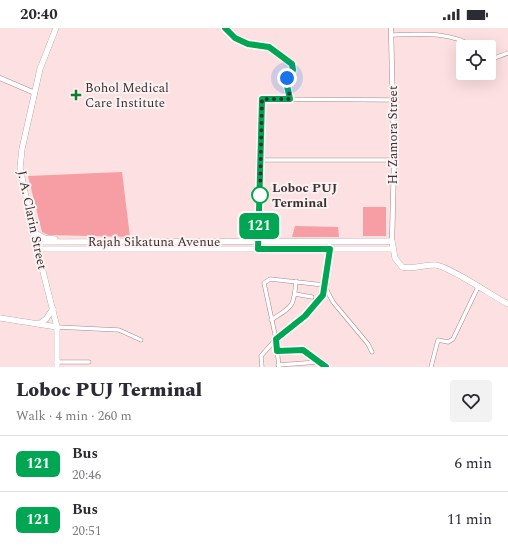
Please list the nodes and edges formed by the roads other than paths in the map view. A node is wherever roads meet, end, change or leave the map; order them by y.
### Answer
1 (56, 28) edge
2 (225, 28) edge
3 (391, 28) edge
4 (391, 35) junction
5 (456, 40) edge
6 (508, 53) edge
7 (496, 57) edge
8 (0, 78) edge
9 (35, 93) junction
10 (290, 99) junction
11 (393, 100) junction
12 (260, 160) junction
13 (394, 160) junction
14 (33, 232) junction
15 (392, 241) junction
16 (36, 242) junction
17 (63, 242) junction
18 (127, 242) junction
19 (259, 242) junction
20 (268, 242) junction
21 (330, 242) junction
22 (392, 248) junction
23 (38, 249) junction
24 (128, 249) junction
25 (258, 249) junction
26 (268, 249) junction
27 (330, 249) junction
28 (296, 281) junction
29 (324, 285) junction
30 (478, 287) junction
31 (295, 294) junction
32 (312, 297) dead end
33 (508, 304) edge
34 (53, 309) junction
35 (0, 318) edge
36 (271, 320) junction
37 (39, 324) junction
38 (57, 327) junction
39 (276, 339) junction
40 (141, 340) dead end
41 (277, 351) junction
42 (372, 352) dead end
43 (89, 362) dead end
44 (319, 362) junction
45 (56, 365) edge
46 (278, 366) edge
47 (262, 367) edge
48 (325, 367) edge
49 (431, 367) edge

1 - 9 main road, J. A. Clarin Street
2 - 10 street
3 - 4 street, H. Zamora Street
4 - 5 street
4 - 11 street, H. Zamora Street
6 - 7 street
8 - 9 street
9 - 14 main road, J. A. Clarin Street
10 - 11 street
10 - 12 street
11 - 13 street, H. Zamora Street
12 - 13 street
12 - 19 street
13 - 15 street, H. Zamora Street
14 - 16 main road, J. A. Clarin Street
14 - 17 main road
15 - 21 main road, Rajah Sikatuna Avenue
15 - 22 main road
16 - 17 main road, Rajah Sikatuna Avenue
16 - 23 main road, J. A. Clarin Street
17 - 18 main road, Rajah Sikatuna Avenue
18 - 19 main road, Rajah Sikatuna Avenue
18 - 24 main road
19 - 20 main road, Rajah Sikatuna Avenue
19 - 25 street
20 - 21 main road, Rajah Sikatuna Avenue
20 - 26 main road
21 - 27 street
22 - 27 main road
22 - 30 main road
23 - 24 main road
23 - 34 main road, J. A. Clarin Street
24 - 25 main road
25 - 26 main road
26 - 27 main road
27 - 29 street
28 - 29 street
28 - 31 street
28 - 36 street
29 - 39 street
29 - 42 street
30 - 33 main road
30 - 49 street
31 - 32 street
31 - 36 street
34 - 37 main road
34 - 38 main road, J. A. Clarin Street
35 - 37 main road
36 - 39 street
37 - 38 main road
38 - 40 street
38 - 45 main road, J. A. Clarin Street
39 - 41 street
39 - 47 street
41 - 44 street
41 - 46 street
43 - 45 street
44 - 46 street
44 - 48 street

